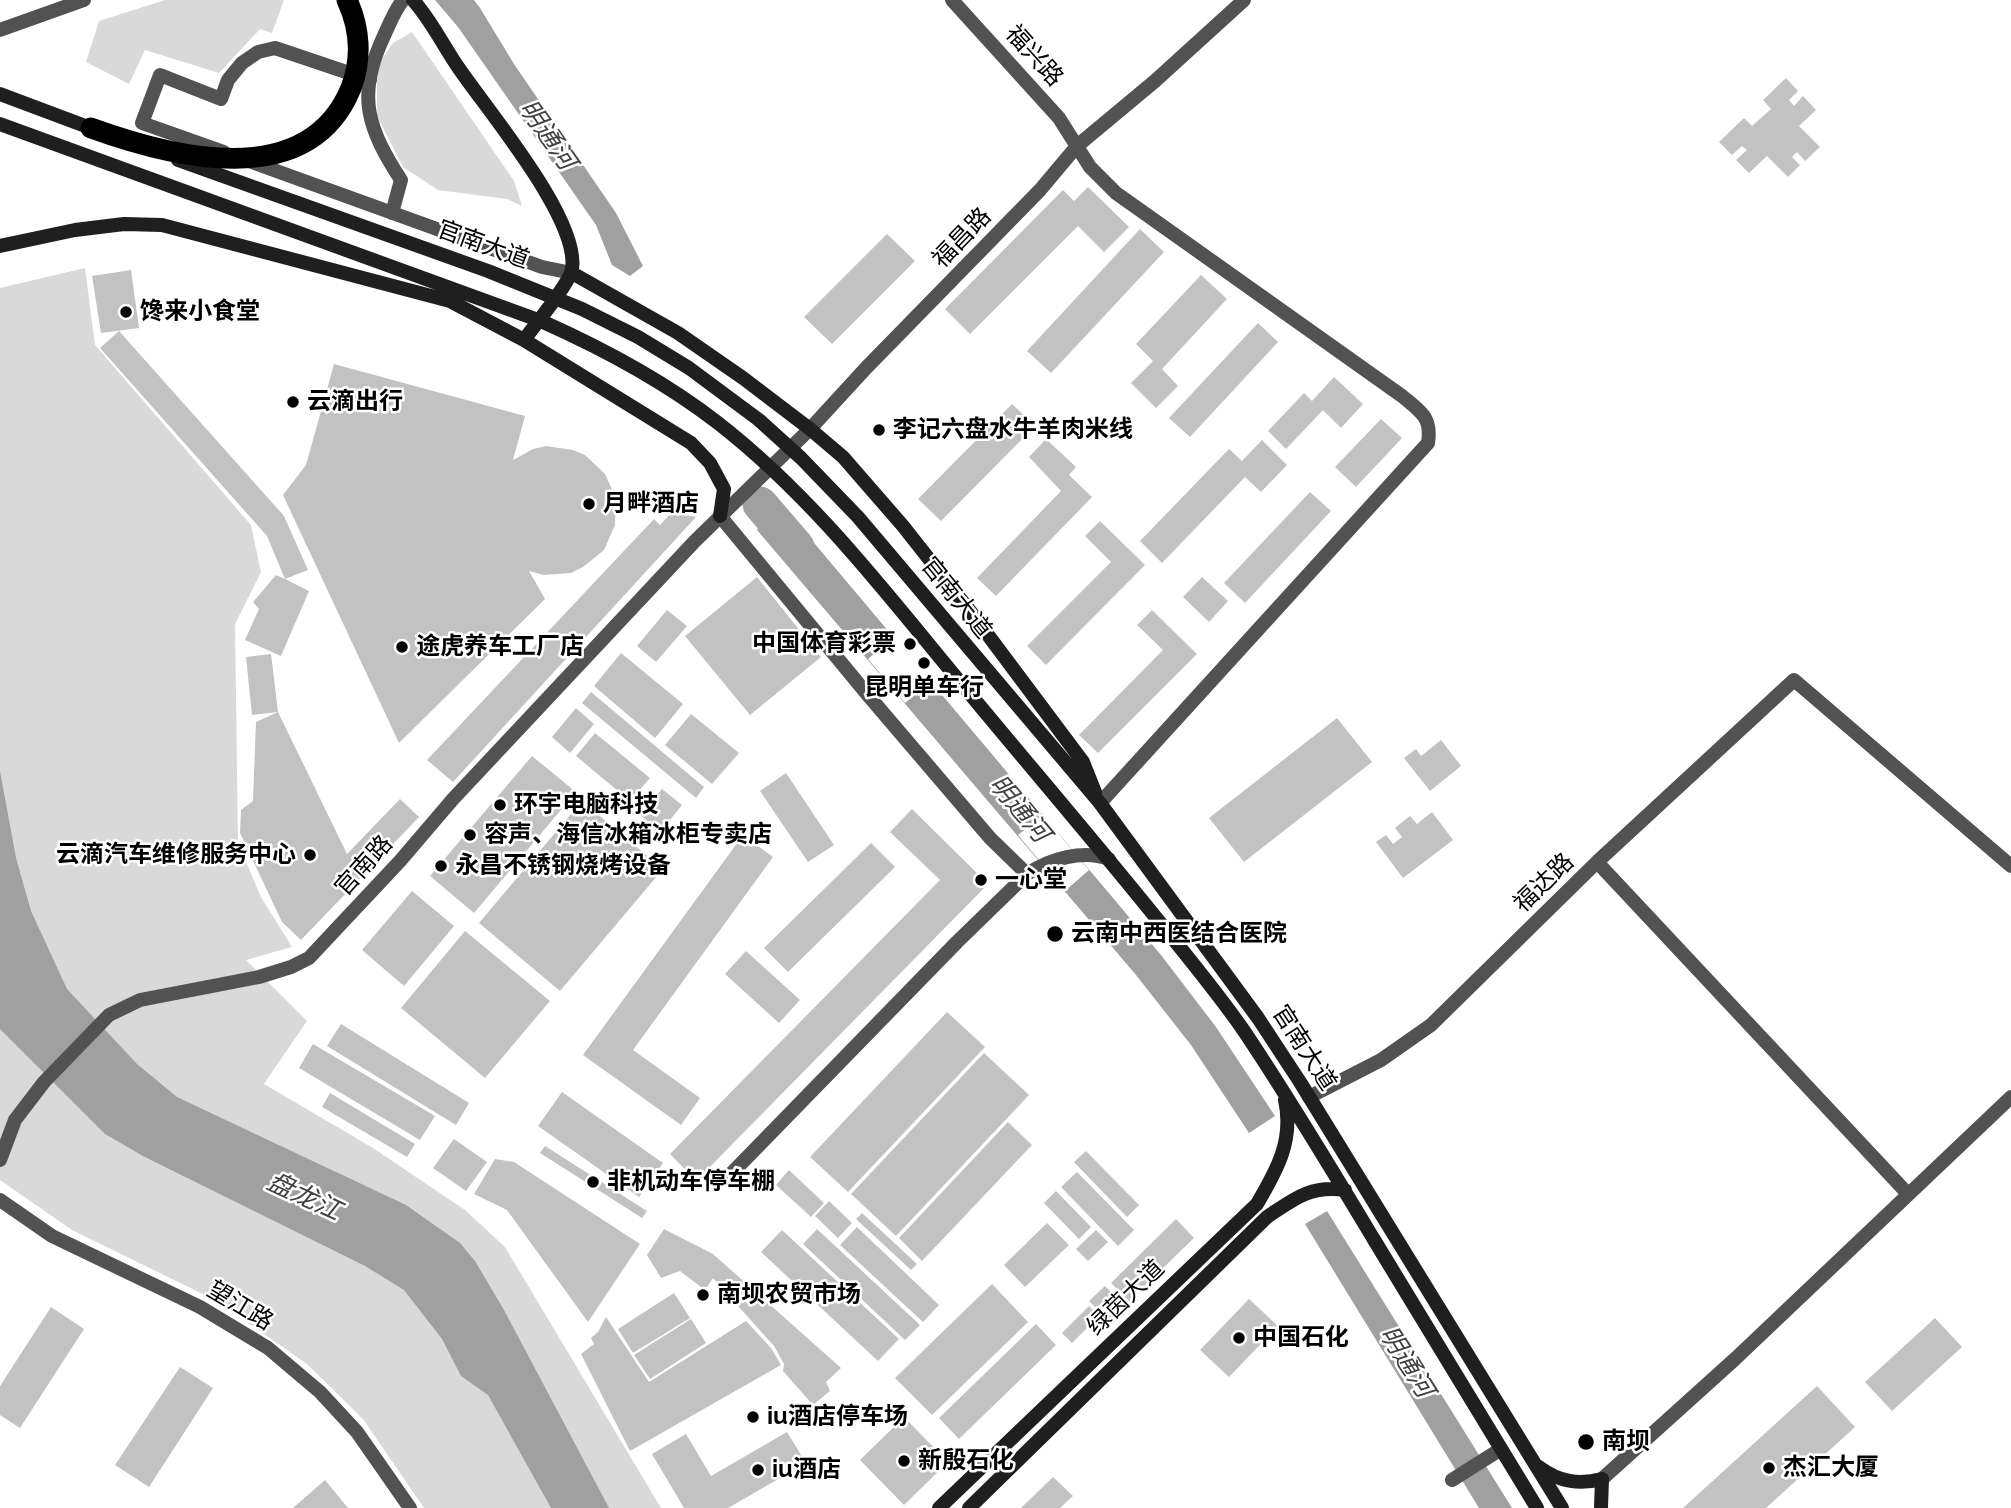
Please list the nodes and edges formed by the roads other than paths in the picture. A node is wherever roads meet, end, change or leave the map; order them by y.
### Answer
1 (84, 0) edge
2 (347, 0) edge
3 (403, 0) edge
4 (413, 0) edge
5 (952, 0) edge
6 (1244, 0) edge
7 (0, 30) edge
8 (370, 79) junction
9 (0, 94) edge
10 (0, 124) edge
11 (90, 128) junction
12 (1077, 146) junction
13 (392, 213) junction
14 (0, 246) edge
15 (572, 273) junction
16 (524, 340) junction
17 (810, 429) junction
18 (720, 516) junction
19 (1100, 803) junction
20 (1108, 859) junction
21 (1597, 862) junction
22 (2011, 866) edge
23 (1033, 870) junction
24 (1283, 1092) junction
25 (1309, 1097) junction
26 (2011, 1097) edge
27 (0, 1160) edge
28 (727, 1178) dead end
29 (1345, 1190) junction
30 (1908, 1194) junction
31 (0, 1200) edge
32 (1501, 1448) junction
33 (1535, 1465) junction
34 (1602, 1479) junction
35 (1452, 1480) dead end
36 (410, 1508) edge
37 (939, 1508) edge
38 (969, 1508) edge
39 (1537, 1508) edge
40 (1562, 1508) edge
41 (1601, 1508) edge

1 - 7 street
2 - 11 highway
3 - 8 street
4 - 15 main road
5 - 12 street, 福兴路
6 - 12 street, 福昌路
8 - 13 street
8 - 13 street
9 - 11 main road, 官南大道
10 - 20 main road, 官南大道
11 - 19 main road, 官南大道
12 - 17 street, 福昌路
12 - 19 street, 福兴路
13 - 15 street
14 - 16 main road
15 - 16 main road
15 - 17 main road
16 - 18 main road
17 - 18 street, 福昌路
17 - 19 main road
18 - 23 street
18 - 27 street, 官南路
19 - 25 main road, 官南大道
20 - 23 street
20 - 24 main road, 官南大道
21 - 22 street, 福达路
21 - 25 street, 福达路
21 - 30 street
23 - 28 street
24 - 29 main road, 官南大道
24 - 37 main road, 绿茵大道
25 - 33 main road, 官南大道
26 - 30 street
29 - 32 main road, 官南大道
29 - 38 main road, 绿茵大道
30 - 34 street
31 - 36 street, 望江路
32 - 35 street
32 - 39 main road, 官南大道
33 - 34 main road
33 - 40 main road, 官南大道
34 - 41 main road

